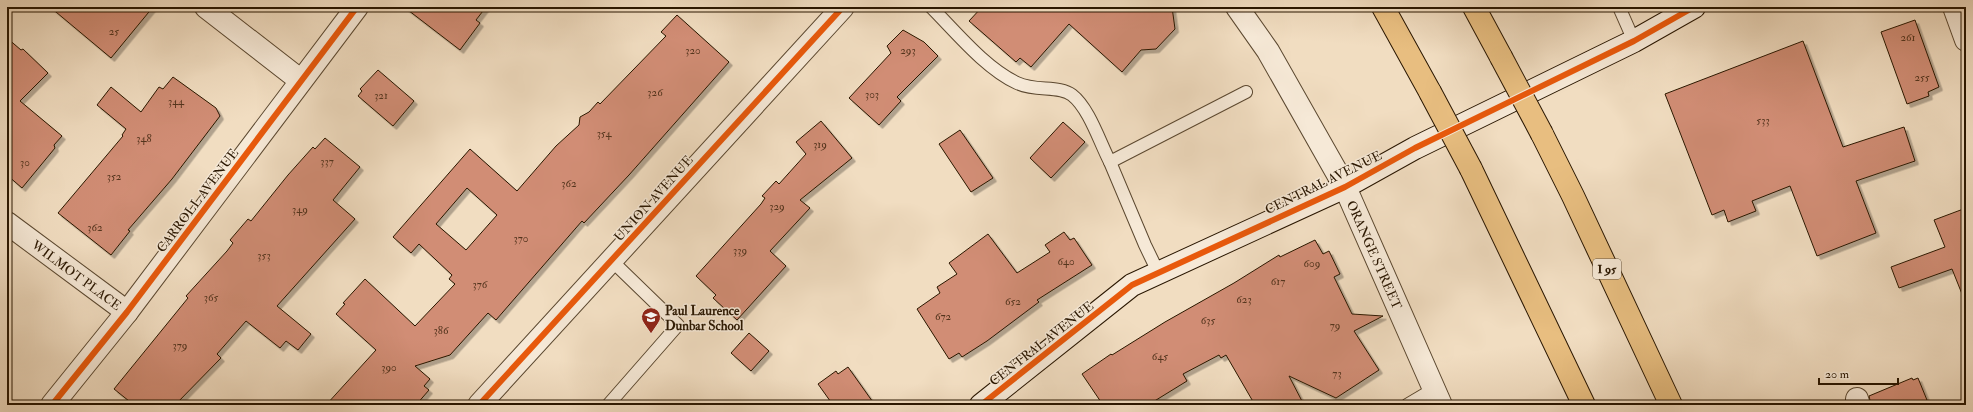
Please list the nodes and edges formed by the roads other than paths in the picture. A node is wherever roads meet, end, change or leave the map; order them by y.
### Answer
1 (206, 7) edge
2 (357, 7) edge
3 (843, 7) edge
4 (931, 7) edge
5 (1237, 7) edge
6 (1383, 7) edge
7 (1474, 7) edge
8 (1619, 7) edge
9 (1694, 7) edge
10 (1954, 7) edge
11 (1634, 40) junction
12 (1966, 40) edge
13 (300, 80) junction
14 (1246, 92) dead end
15 (1110, 162) junction
16 (1345, 186) junction
17 (7, 223) edge
18 (612, 260) junction
19 (1158, 272) junction
20 (127, 312) junction
21 (1437, 397) edge
22 (52, 405) edge
23 (479, 405) edge
24 (608, 405) edge
25 (981, 405) edge
26 (1408, 405) edge
27 (1584, 405) edge
28 (1671, 405) edge

1 - 13 street
2 - 13 street, CARROLL AVENUE
3 - 18 street, UNION AVENUE
4 - 15 lane
5 - 16 street, ORANGE STREET
6 - 27 highway, bridge
7 - 28 highway, I 95, bridge
8 - 11 lane
9 - 11 street, CENTRAL AVENUE
10 - 12 street
11 - 16 street, CENTRAL AVENUE
13 - 20 street, CARROLL AVENUE
14 - 15 lane
15 - 19 lane
16 - 19 street, CENTRAL AVENUE
16 - 21 street, ORANGE STREET
17 - 20 street, WILMOT PLACE
18 - 23 street, UNION AVENUE
18 - 24 lane
19 - 25 street, CENTRAL AVENUE
20 - 22 street, CARROLL AVENUE
21 - 26 lane

